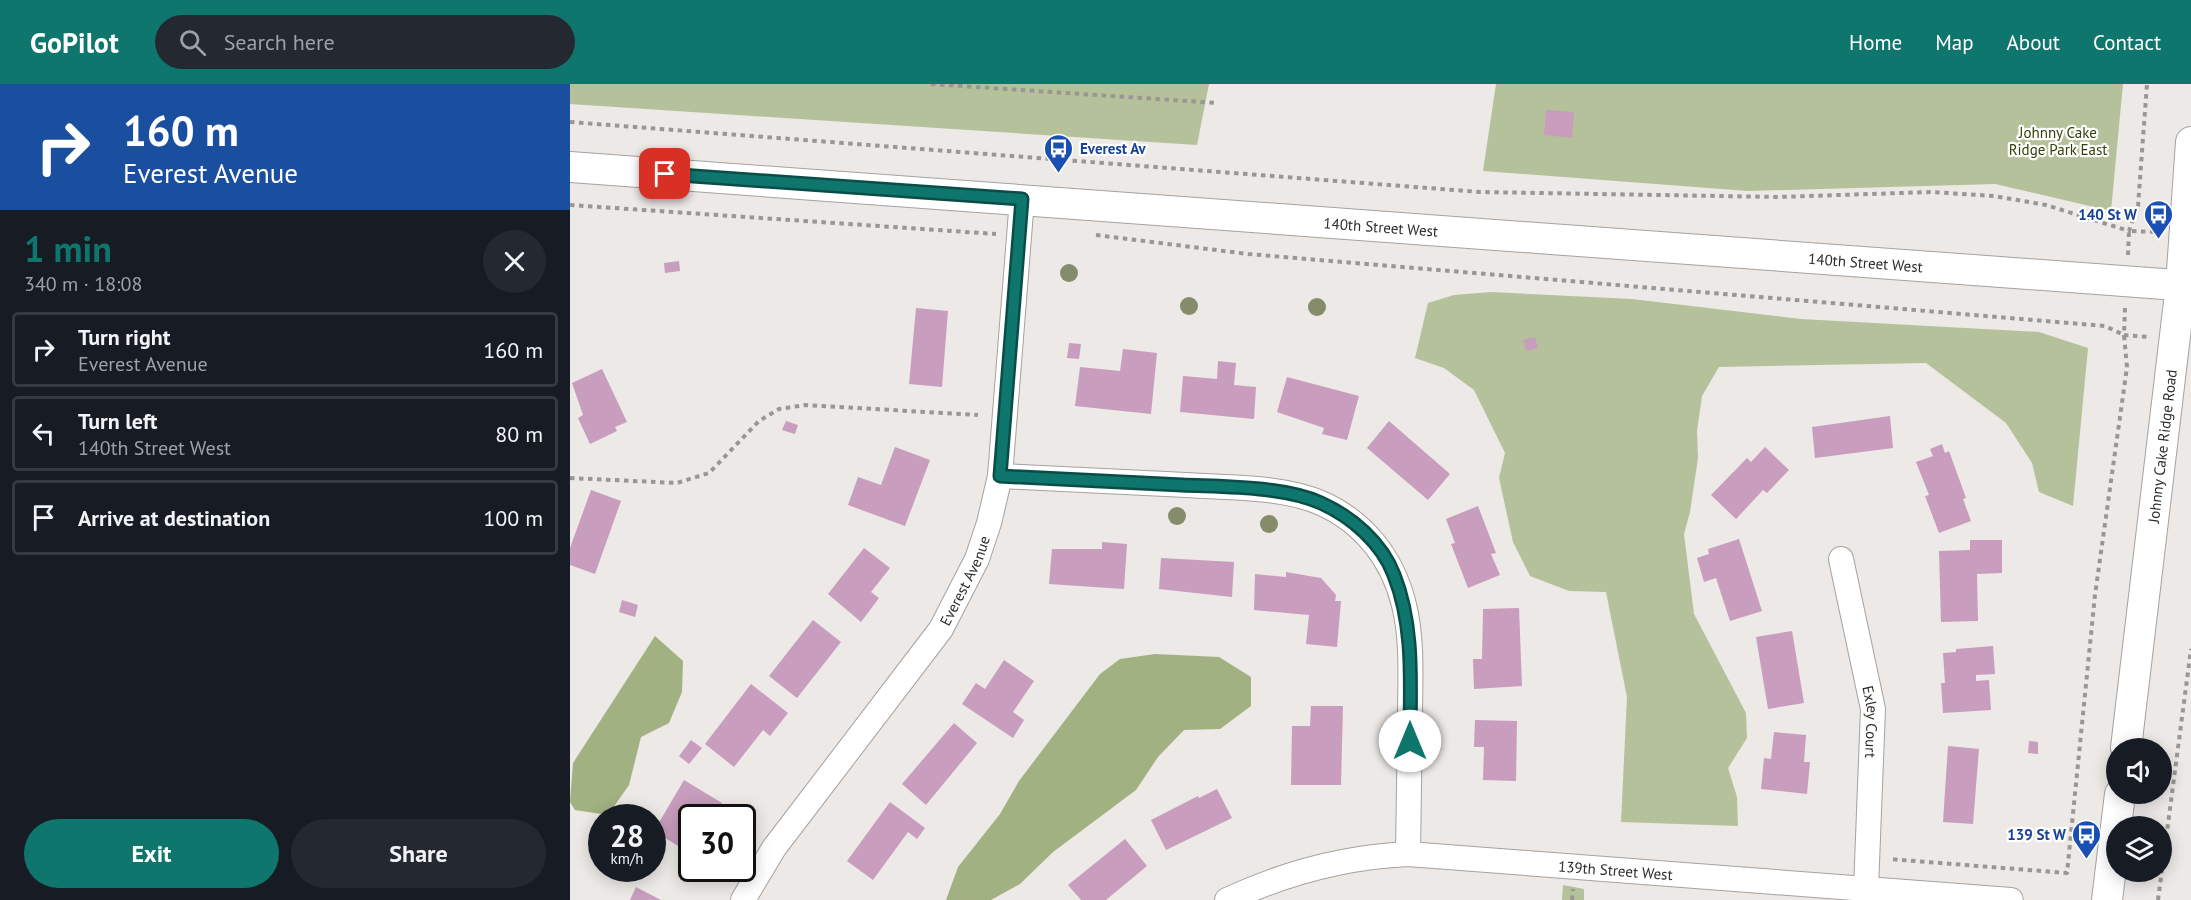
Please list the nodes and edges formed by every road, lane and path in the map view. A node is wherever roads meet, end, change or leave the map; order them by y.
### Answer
1 (931, 84) edge
2 (2147, 84) edge
3 (1217, 103) dead end
4 (570, 122) edge
5 (2191, 142) edge
6 (570, 167) edge
7 (1022, 199) junction
8 (570, 205) edge
9 (1020, 231) junction
10 (1094, 235) dead end
11 (2186, 286) edge
12 (978, 415) dead end
13 (1000, 476) junction
14 (570, 478) edge
15 (1841, 559) dead end
16 (2191, 649) edge
17 (2127, 738) edge
18 (2119, 804) edge
19 (1408, 854) junction
20 (1868, 858) junction
21 (1866, 889) junction
22 (743, 900) edge
23 (1227, 900) edge
24 (2011, 900) edge
25 (2107, 900) edge
26 (2158, 900) edge

1 - 3 path
2 - 4 path
5 - 11 street, Johnny Cake Ridge Road
6 - 7 street, 140th Street West
7 - 9 street, Everest Avenue
7 - 11 street, 140th Street West
8 - 9 path
9 - 13 street, Everest Avenue
10 - 20 path
11 - 17 street, Johnny Cake Ridge Road
12 - 14 path
13 - 19 street
13 - 22 street, Everest Avenue
15 - 20 street, Exley Court
16 - 26 path
18 - 25 street
19 - 21 street, 139th Street West
19 - 23 street, 139th Street West
20 - 21 street, Exley Court
21 - 24 street, 139th Street West

